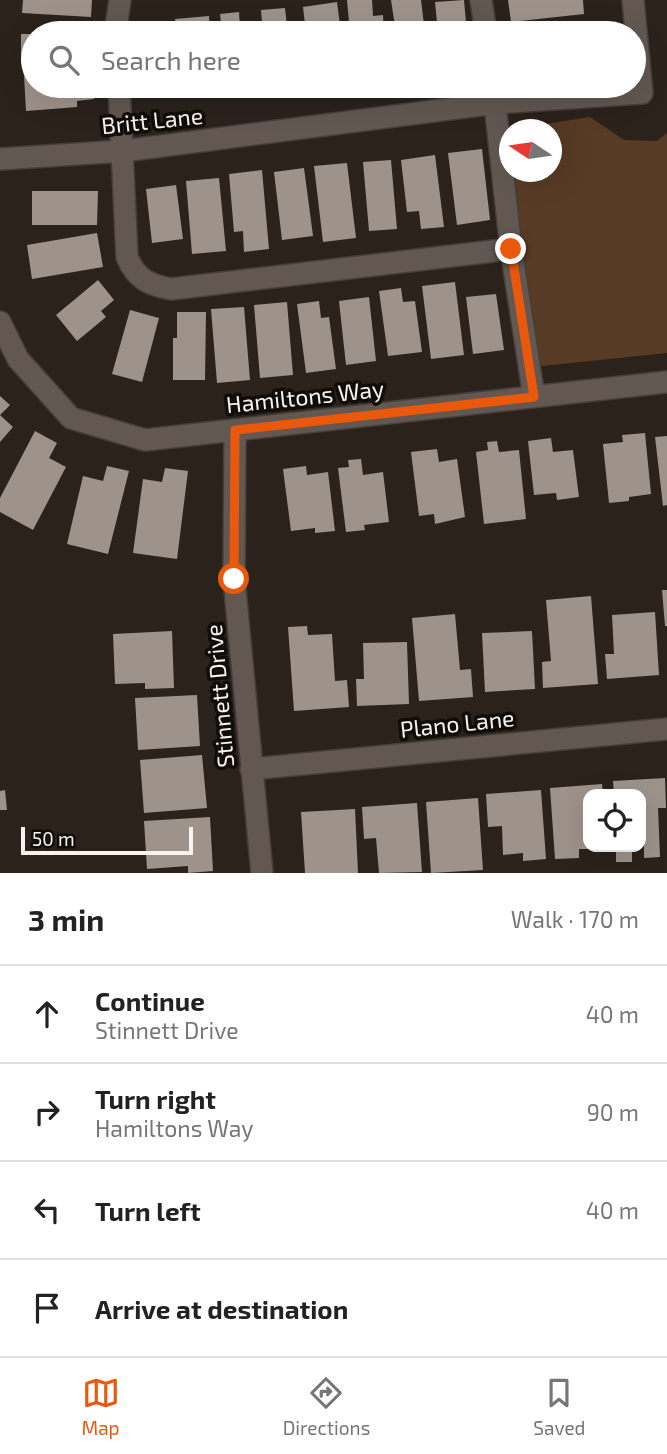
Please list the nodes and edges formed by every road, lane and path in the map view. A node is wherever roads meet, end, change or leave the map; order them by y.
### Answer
1 (120, 0) edge
2 (481, 0) edge
3 (633, 0) edge
4 (117, 21) edge
5 (484, 21) edge
6 (635, 21) edge
7 (119, 98) edge
8 (469, 98) edge
9 (495, 98) edge
10 (123, 151) junction
11 (0, 159) edge
12 (511, 249) junction
13 (0, 322) edge
14 (667, 382) edge
15 (534, 397) junction
16 (235, 430) junction
17 (667, 729) edge
18 (251, 769) junction
19 (262, 873) edge

1 - 4 street
2 - 5 street
3 - 6 street, Britt Lane
7 - 10 street
8 - 10 street, Britt Lane
9 - 12 street
10 - 11 street, Britt Lane
10 - 12 street
12 - 15 street
13 - 16 street, Hamiltons Way
14 - 15 street, Hamiltons Way
15 - 16 street, Hamiltons Way
16 - 18 street, Stinnett Drive
17 - 18 street, Plano Lane
18 - 19 street, Stinnett Drive

